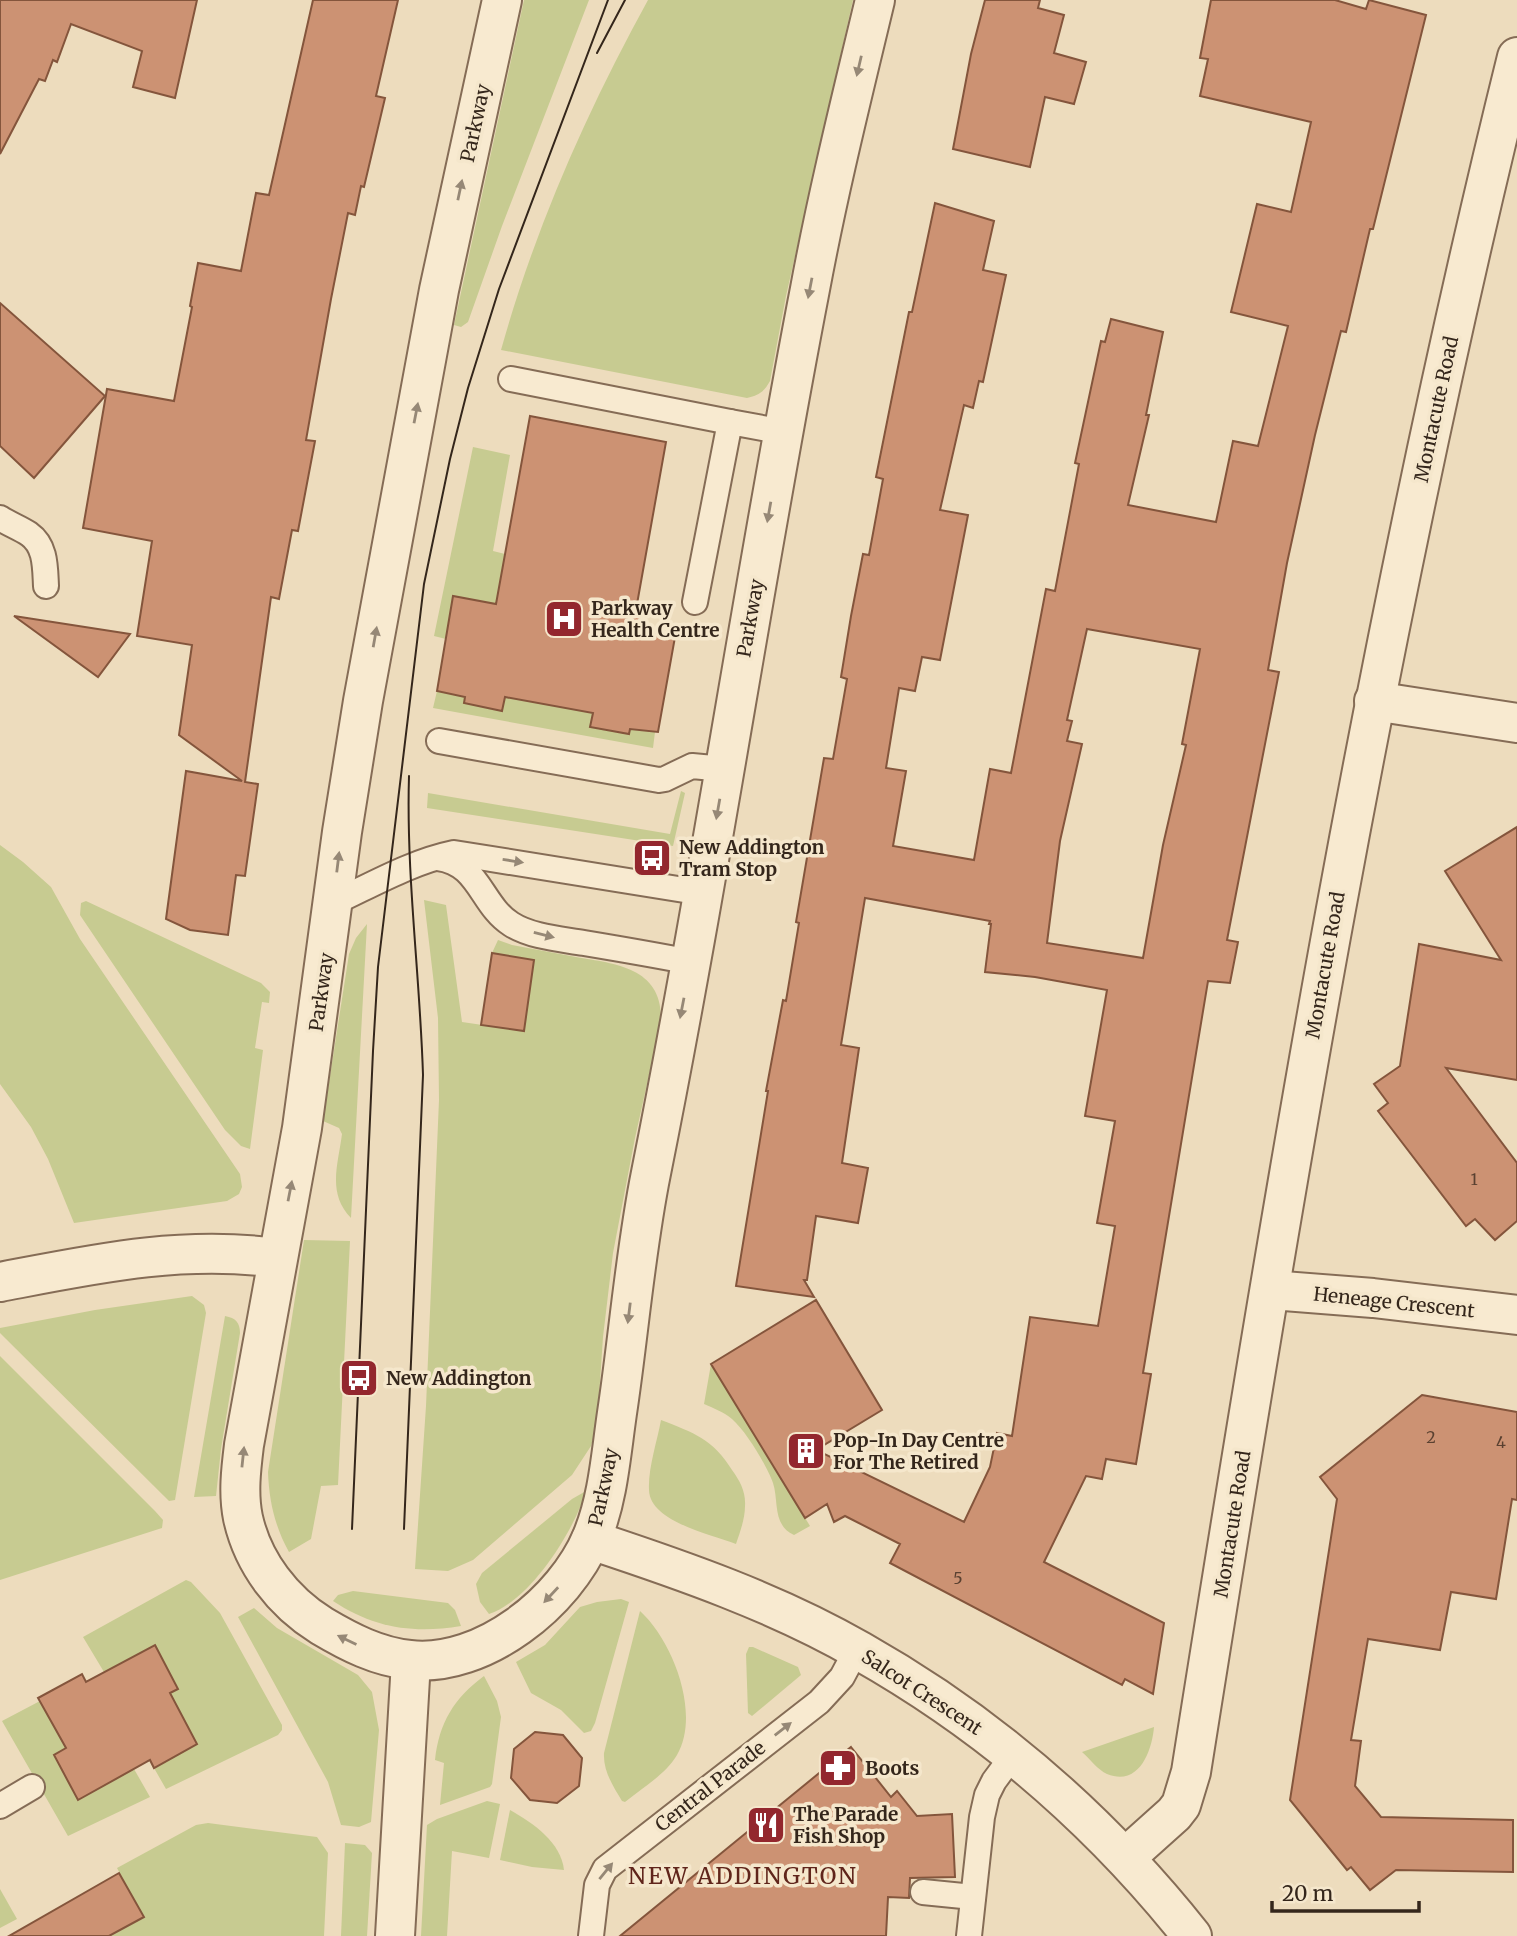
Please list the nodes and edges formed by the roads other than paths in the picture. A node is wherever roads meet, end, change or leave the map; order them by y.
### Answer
1 (502, 0) edge
2 (875, 0) edge
3 (1517, 57) edge
4 (1509, 127) edge
5 (511, 379) dead end
6 (730, 422) junction
7 (783, 432) junction
8 (0, 518) edge
9 (46, 586) dead end
10 (695, 601) dead end
11 (1374, 701) junction
12 (1517, 723) edge
13 (439, 741) dead end
14 (724, 769) junction
15 (434, 858) junction
16 (703, 892) junction
17 (333, 903) junction
18 (691, 962) junction
19 (277, 1258) junction
20 (0, 1282) edge
21 (1270, 1290) junction
22 (1517, 1315) edge
23 (591, 1540) junction
24 (857, 1649) junction
25 (411, 1661) junction
26 (1014, 1754) junction
27 (32, 1787) dead end
28 (0, 1806) edge
29 (1126, 1857) junction
30 (923, 1892) dead end
31 (973, 1897) junction
32 (395, 1936) edge
33 (591, 1936) edge
34 (969, 1936) edge
35 (1192, 1936) edge

17 -> 1 street, Parkway
2 -> 7 street, Parkway
3 - 4 street, Montacute Road
4 - 11 street, Montacute Road
5 - 6 lane
6 - 7 lane
6 - 10 lane
7 -> 14 street, Parkway
8 - 9 lane
11 - 12 street
11 - 21 street, Montacute Road
13 - 14 lane
14 -> 16 street, Parkway
15 -> 16 lane
15 - 17 lane
15 -> 18 lane
16 - 18 street, Parkway
19 -> 17 street, Parkway
18 -> 23 street, Parkway
19 - 20 street
25 -> 19 street, Parkway
21 - 22 street, Heneage Crescent
21 - 29 street, Montacute Road
23 - 24 street, Salcot Crescent
23 -> 25 street, Parkway
24 - 26 street, Salcot Crescent
33 -> 24 lane, Central Parade
25 - 32 street
26 - 29 street, Salcot Crescent
26 - 31 lane
27 - 28 lane
29 - 35 street, Salcot Crescent
30 - 31 lane
31 - 34 lane

